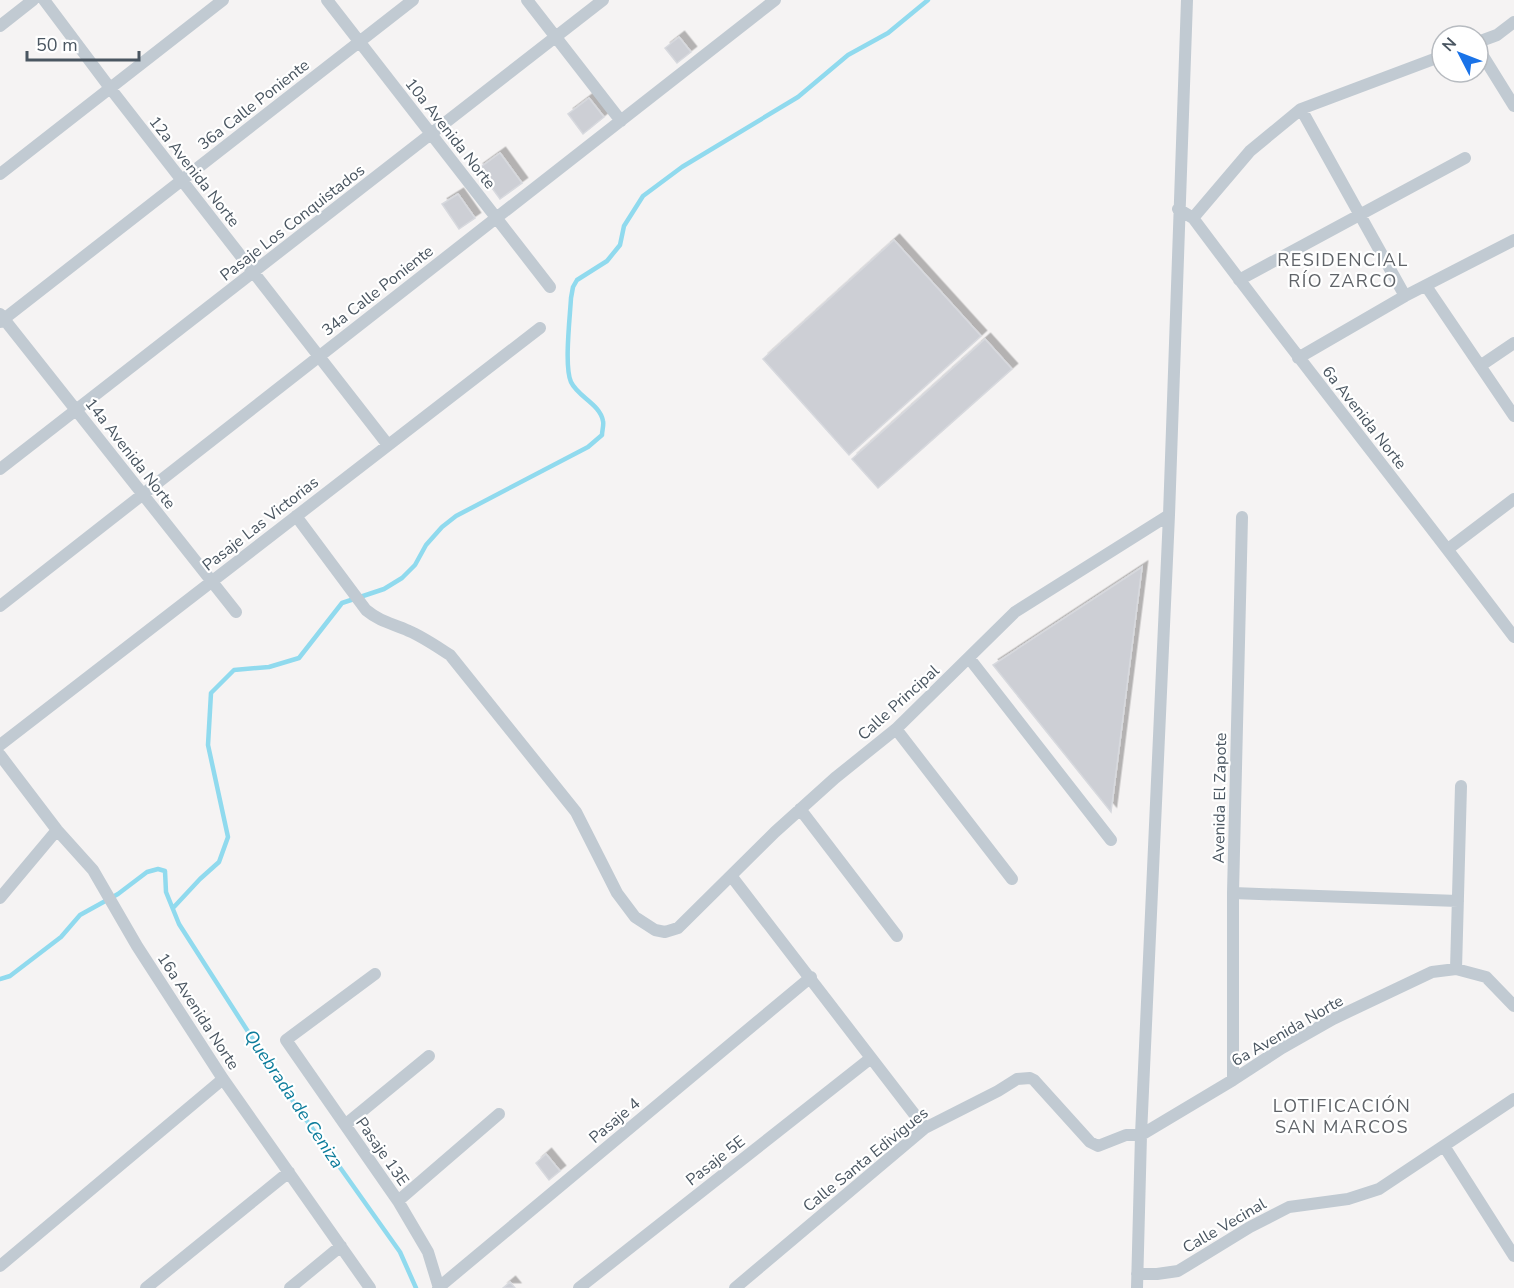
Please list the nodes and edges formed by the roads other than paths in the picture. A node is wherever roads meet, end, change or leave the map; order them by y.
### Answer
1 (33, 0) edge
2 (44, 0) edge
3 (223, 0) edge
4 (327, 0) edge
5 (413, 0) edge
6 (527, 0) edge
7 (603, 0) edge
8 (775, 0) edge
9 (1187, 0) edge
10 (1514, 22) edge
11 (0, 26) edge
12 (556, 37) junction
13 (1490, 38) edge
14 (359, 42) junction
15 (1430, 61) edge
16 (1490, 67) edge
17 (110, 88) junction
18 (1514, 106) edge
19 (1301, 109) junction
20 (621, 121) junction
21 (431, 134) junction
22 (1465, 158) dead end
23 (0, 174) edge
24 (182, 180) junction
25 (1178, 209) junction
26 (1360, 215) junction
27 (496, 218) junction
28 (1193, 218) junction
29 (1514, 240) edge
30 (254, 273) junction
31 (1239, 280) junction
32 (1426, 286) junction
33 (550, 287) dead end
34 (1405, 296) junction
35 (1, 318) edge
36 (540, 328) dead end
37 (1514, 343) edge
38 (319, 357) junction
39 (1298, 358) junction
40 (1480, 366) junction
41 (77, 411) junction
42 (1514, 416) edge
43 (388, 445) junction
44 (0, 469) edge
45 (143, 494) junction
46 (1514, 499) edge
47 (1169, 515) junction
48 (296, 516) junction
49 (1242, 517) dead end
50 (1448, 549) junction
51 (212, 581) junction
52 (0, 606) edge
53 (236, 612) dead end
54 (1514, 637) edge
55 (969, 658) junction
56 (896, 729) junction
57 (0, 745) edge
58 (0, 755) edge
59 (1461, 786) dead end
60 (801, 809) junction
61 (57, 830) junction
62 (1111, 840) dead end
63 (732, 877) junction
64 (1012, 879) dead end
65 (1233, 893) junction
66 (0, 898) edge
67 (1458, 901) junction
68 (897, 936) dead end
69 (1456, 969) junction
70 (375, 974) dead end
71 (811, 977) junction
72 (1514, 1006) edge
73 (429, 1056) dead end
74 (871, 1058) junction
75 (223, 1079) junction
76 (1233, 1080) junction
77 (1514, 1099) edge
78 (499, 1114) dead end
79 (345, 1125) junction
80 (925, 1128) junction
81 (1141, 1135) junction
82 (1444, 1146) junction
83 (289, 1172) junction
84 (398, 1200) junction
85 (340, 1246) junction
86 (1514, 1256) edge
87 (0, 1266) edge
88 (1137, 1274) junction
89 (146, 1288) edge
90 (290, 1288) edge
91 (370, 1288) edge
92 (439, 1288) edge
93 (579, 1288) edge
94 (735, 1288) edge
95 (1137, 1288) edge

1 - 11 street
2 - 17 street, 12a Avenida Norte
3 - 17 street
4 - 14 street, 10a Avenida Norte
5 - 14 street, 36a Calle Poniente
6 - 12 street
7 - 12 street, Pasaje Los Conquistados
8 - 20 street, 34a Calle Poniente
9 - 25 street
10 - 13 street
12 - 20 street
12 - 21 street, Pasaje Los Conquistados
14 - 21 street, 10a Avenida Norte
14 - 24 street, 36a Calle Poniente
15 - 19 street
16 - 18 street
17 - 23 street
17 - 24 street, 12a Avenida Norte
19 - 26 street
19 - 28 street
20 - 27 street, 34a Calle Poniente
21 - 27 street, 10a Avenida Norte
21 - 30 street, Pasaje Los Conquistados
22 - 26 street
24 - 30 street, 12a Avenida Norte
24 - 35 street, 36a Calle Poniente
25 - 28 street
25 - 47 street
26 - 31 street
26 - 34 street
27 - 33 street, 10a Avenida Norte
27 - 38 street, 34a Calle Poniente
28 - 31 street, 6a Avenida Norte
29 - 32 street
30 - 38 street, 12a Avenida Norte
30 - 41 street, Pasaje Los Conquistados
31 - 39 street, 6a Avenida Norte
32 - 34 street
32 - 40 street
34 - 39 street
35 - 41 street, 14a Avenida Norte
36 - 43 street, Pasaje Las Victorias
37 - 40 street
38 - 43 street, 12a Avenida Norte
38 - 45 street, 34a Calle Poniente
39 - 50 street, 6a Avenida Norte
40 - 42 street
41 - 44 street, Pasaje Los Conquistados
41 - 45 street, 14a Avenida Norte
43 - 48 street, Pasaje Las Victorias
45 - 51 street, 14a Avenida Norte
45 - 52 street, 34a Calle Poniente
46 - 50 street
47 - 55 street, Calle Principal
47 - 81 street
48 - 51 street, Pasaje Las Victorias
48 - 63 street, Calle Principal
49 - 65 street, Avenida El Zapote
50 - 54 street, 6a Avenida Norte
51 - 53 street, 14a Avenida Norte
51 - 57 street, Pasaje Las Victorias
55 - 56 street, Calle Principal
55 - 62 street
56 - 60 street, Calle Principal
56 - 64 street
58 - 61 street, 16a Avenida Norte
59 - 67 street
60 - 63 street, Calle Principal
60 - 68 street
61 - 66 street
61 - 75 street, 16a Avenida Norte
63 - 71 street
65 - 67 street
65 - 76 street, Avenida El Zapote
67 - 69 street
69 - 72 street
69 - 76 street, 6a Avenida Norte
70 - 79 street, Pasaje 13E
71 - 74 street
71 - 92 street, Pasaje 4
73 - 79 street
74 - 80 street
74 - 93 street, Pasaje 5E
75 - 83 street, 16a Avenida Norte
75 - 87 street
76 - 81 street, 6a Avenida Norte
77 - 82 street, Calle Vecinal
78 - 84 street
79 - 84 street, Pasaje 13E
80 - 81 street, Calle Santa Edivigues
80 - 94 street, Calle Santa Edivigues
81 - 88 street
82 - 86 street
82 - 88 street, Calle Vecinal
83 - 85 street, 16a Avenida Norte
83 - 89 street
84 - 92 street, Pasaje 13E
85 - 90 street
85 - 91 street, 16a Avenida Norte
88 - 95 street

